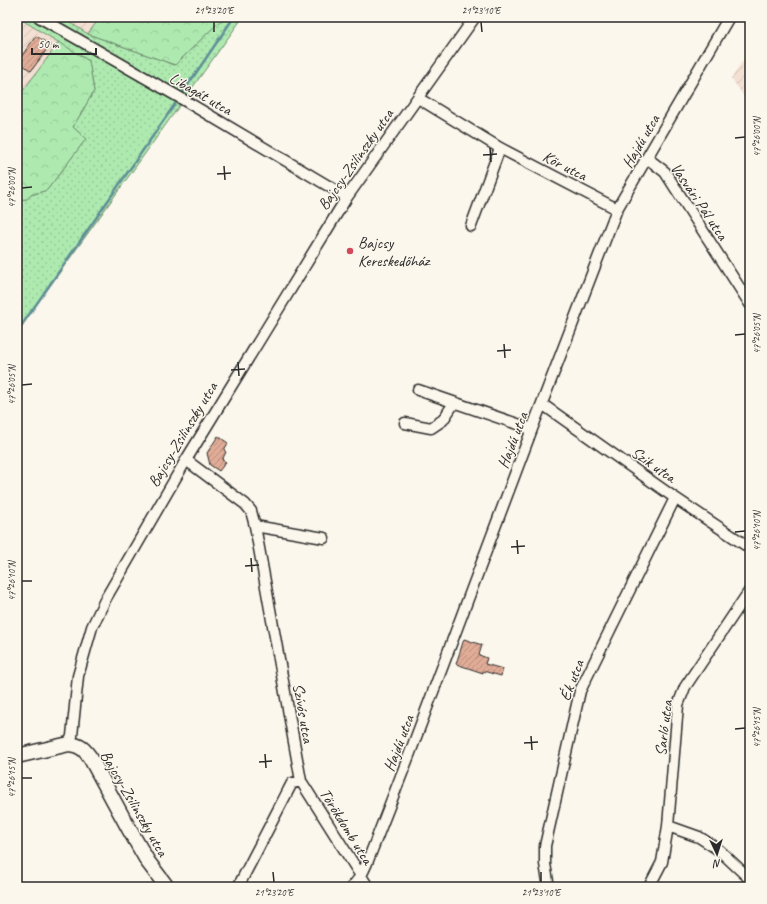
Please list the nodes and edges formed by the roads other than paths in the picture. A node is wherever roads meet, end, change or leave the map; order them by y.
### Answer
1 (39, 17) edge
2 (475, 17) edge
3 (729, 17) edge
4 (418, 98) junction
5 (500, 148) junction
6 (647, 158) junction
7 (347, 197) junction
8 (617, 209) junction
9 (471, 226) dead end
10 (750, 304) edge
11 (418, 390) dead end
12 (454, 403) junction
13 (542, 404) junction
14 (405, 423) dead end
15 (532, 429) junction
16 (186, 460) junction
17 (675, 498) junction
18 (255, 526) junction
19 (324, 538) dead end
20 (750, 548) edge
21 (750, 590) edge
22 (69, 744) junction
23 (17, 756) edge
24 (301, 781) junction
25 (668, 826) junction
26 (361, 876) junction
27 (750, 879) edge
28 (167, 887) edge
29 (238, 887) edge
30 (352, 887) edge
31 (368, 887) edge
32 (549, 887) edge
33 (650, 887) edge

1 - 7 street, Libagát utca
2 - 4 street, Bajcsy-Zsilinszky utca
3 - 6 street, Hajdú utca
4 - 5 street, Kör utca
4 - 7 street, Bajcsy-Zsilinszky utca
5 - 8 street, Kör utca
5 - 9 street
6 - 8 street, Hajdú utca
6 - 10 street, Vasvári Pál utca
7 - 16 street, Bajcsy-Zsilinszky utca
8 - 13 street, Hajdú utca
11 - 12 street
12 - 14 street
12 - 15 street
13 - 15 street, Hajdú utca
13 - 17 street, Szik utca
15 - 26 street, Hajdú utca
16 - 18 street, Szívós utca
16 - 22 street, Bajcsy-Zsilinszky utca
17 - 20 street, Szik utca
17 - 32 street, Ék utca
18 - 19 street
18 - 24 street, Szívós utca
21 - 25 street, Sarló utca
22 - 23 main road
22 - 28 main road, Bajcsy-Zsilinszky utca
24 - 26 street, Törökdomb utca
24 - 29 street
25 - 27 street
25 - 33 street, Sarló utca
26 - 30 street, Hajdú utca
26 - 31 street, Törökdomb utca

